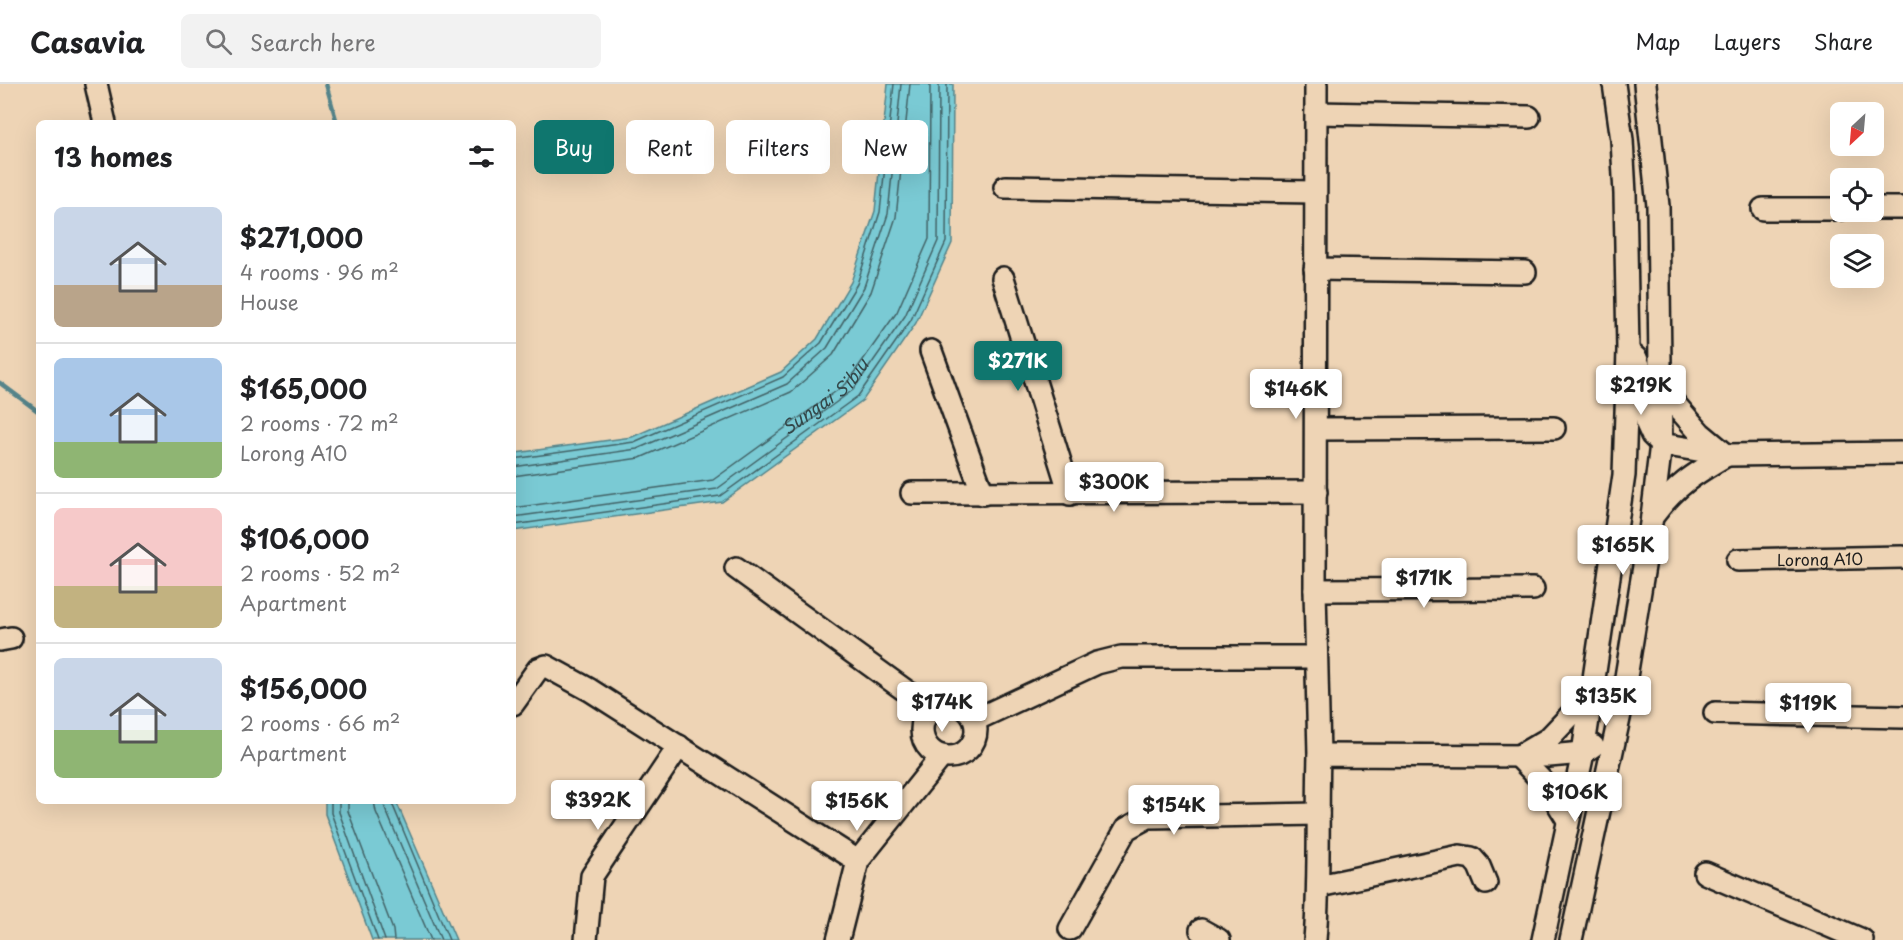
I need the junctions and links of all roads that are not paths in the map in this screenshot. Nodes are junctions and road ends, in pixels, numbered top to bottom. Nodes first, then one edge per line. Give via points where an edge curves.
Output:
1 (96, 84) edge
2 (1316, 84) edge
3 (1614, 84) edge
4 (1645, 84) edge
5 (1316, 114) junction
6 (1529, 117) dead end
7 (104, 120) edge
8 (1005, 187) dead end
9 (1315, 192) junction
10 (1830, 208) edge
11 (1884, 208) edge
12 (1903, 208) edge
13 (1762, 209) dead end
14 (1315, 269) junction
15 (1525, 272) dead end
16 (1003, 278) dead end
17 (1628, 350) junction
18 (930, 351) dead end
19 (1660, 387) junction
20 (1554, 428) dead end
21 (1316, 429) junction
22 (1661, 444) junction
23 (1903, 453) edge
24 (1727, 455) junction
25 (1316, 492) junction
26 (912, 494) dead end
27 (982, 494) junction
28 (1070, 494) junction
29 (1652, 517) junction
30 (1903, 557) edge
31 (1738, 560) dead end
32 (736, 568) dead end
33 (1533, 589) dead end
34 (1315, 590) junction
35 (1316, 657) junction
36 (1591, 694) junction
37 (516, 700) edge
38 (931, 709) junction
39 (1715, 713) dead end
40 (1620, 714) junction
41 (1903, 717) edge
42 (975, 720) junction
43 (679, 746) junction
44 (1583, 753) junction
45 (1319, 755) junction
46 (942, 756) junction
47 (1518, 756) junction
48 (1318, 814) junction
49 (1568, 820) junction
50 (858, 861) junction
51 (1705, 873) dead end
52 (1486, 883) dead end
53 (1319, 886) junction
54 (1070, 929) dead end
55 (586, 940) edge
56 (838, 940) edge
57 (1316, 940) edge
58 (1543, 940) edge
59 (1571, 940) edge
60 (1862, 940) edge

1 - 7 street
2 - 5 street
3 - 17 street via 1625,194
4 - 19 street via 1658,206
5 - 6 street
5 - 9 street
8 - 9 street
9 - 14 street
10 - 13 street
11 - 12 street
14 - 15 street
14 - 21 street
16 - 28 street
17 - 22 street via 1640,368 1647,424
17 - 36 street via 1624,475
18 - 27 street
19 - 22 street
19 - 24 street via 1700,433
20 - 21 street
21 - 25 street
22 - 24 street
22 - 29 street
23 - 24 street
24 - 29 street via 1690,476
25 - 28 street
25 - 34 street
26 - 27 street
27 - 28 street
29 - 40 street
30 - 31 street, Lorong A10
32 - 38 street
33 - 34 street
34 - 35 street
35 - 42 street via 1121,657 1097,663
35 - 45 street
36 - 44 street
36 - 47 street via 1548,739
37 - 43 street via 538,669 546,666
38 - 42 street via 956,703 970,711
38 - 46 street via 923,721 922,736 929,749
39 - 41 street
40 - 44 street via 1603,739
40 - 59 street
42 - 46 street via 977,732 970,749 960,756
43 - 50 street
43 - 55 street via 592,876
44 - 47 street
44 - 49 street
45 - 47 street
45 - 48 street
46 - 50 street
47 - 49 street via 1547,786
48 - 53 street
48 - 54 street via 1148,818 1137,822 1126,829
49 - 58 street
50 - 56 street
51 - 60 street
52 - 53 street via 1472,858 1460,856
53 - 57 street

